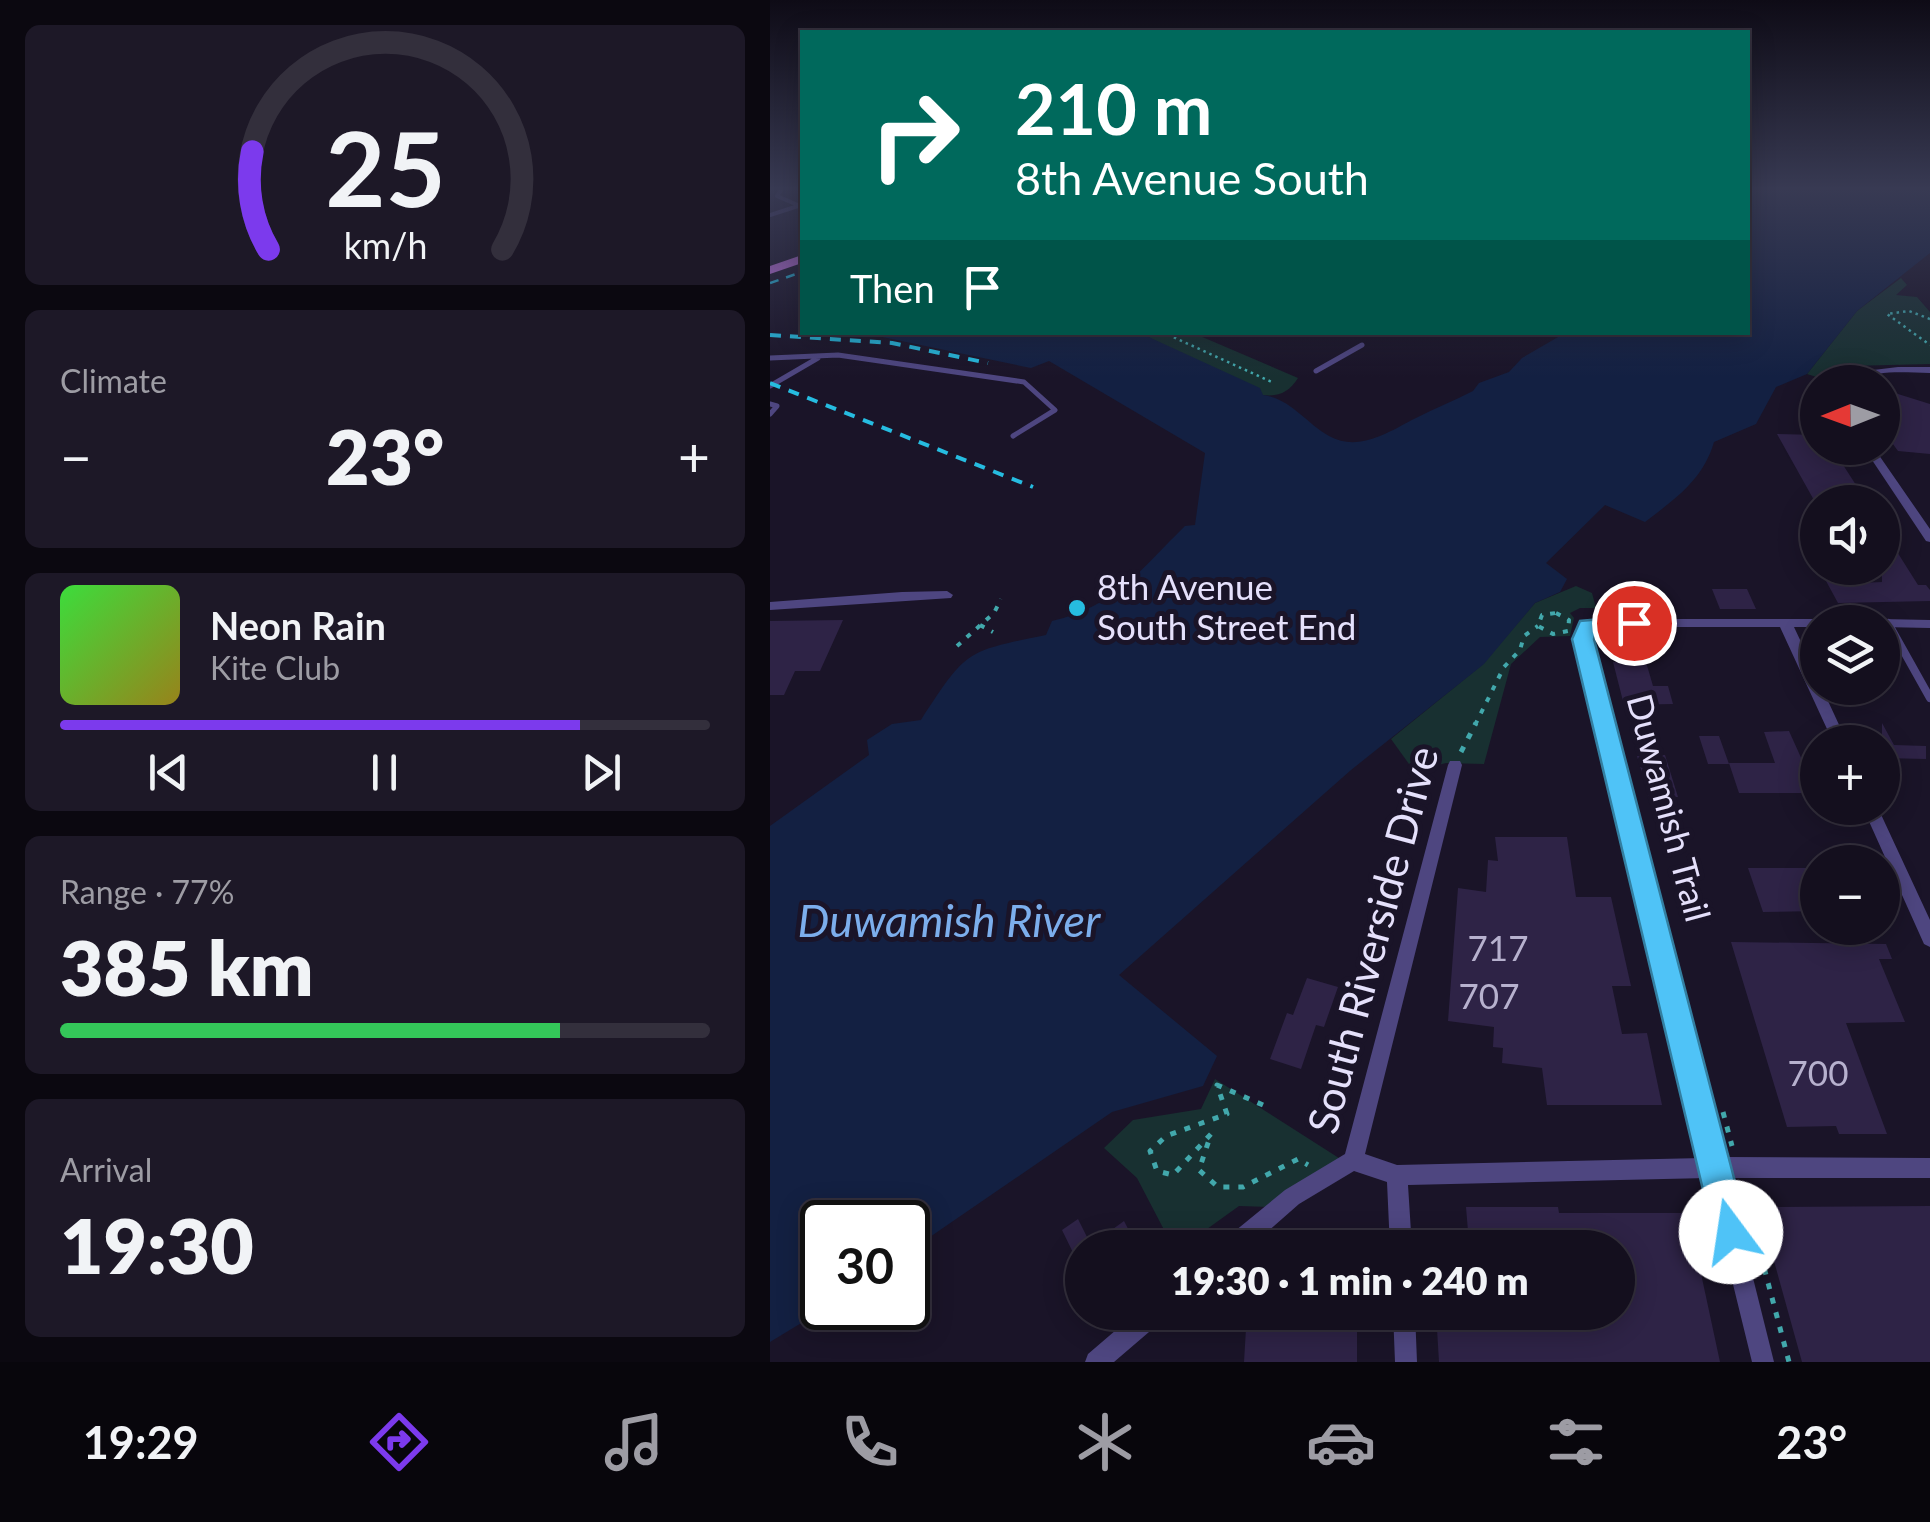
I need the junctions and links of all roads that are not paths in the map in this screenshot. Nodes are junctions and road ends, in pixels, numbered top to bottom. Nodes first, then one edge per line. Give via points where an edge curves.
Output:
1 (800, 260) edge
2 (770, 270) edge
3 (1362, 345) dead end
4 (822, 356) junction
5 (770, 358) edge
6 (1930, 370) edge
7 (1316, 372) dead end
8 (1900, 372) edge
9 (770, 386) edge
10 (770, 404) edge
11 (770, 414) edge
12 (1013, 436) dead end
13 (1881, 465) edge
14 (1930, 538) edge
15 (947, 594) dead end
16 (770, 606) edge
17 (1785, 623) junction
18 (1800, 623) edge
19 (1900, 623) edge
20 (1930, 624) edge
21 (1900, 648) edge
22 (1930, 698) edge
23 (1832, 725) edge
24 (1455, 765) road end
25 (1878, 825) edge
26 (1930, 938) edge
27 (1352, 1160) junction
28 (1715, 1168) junction
29 (1930, 1168) edge
30 (1398, 1175) junction
31 (1255, 1230) edge
32 (1400, 1230) edge
33 (1133, 1330) edge
34 (1405, 1330) edge
35 (1096, 1362) edge
36 (1406, 1362) edge
37 (1763, 1362) edge

1 - 2 main road
3 - 7 lane
4 - 5 lane
4 - 9 lane
4 - 12 lane via 1024,382 1055,410
6 - 8 street
10 - 11 lane via 776,406
13 - 14 street
15 - 16 street
17 - 18 street
17 - 23 street
17 - 28 street via 1588,626 1583,639
19 - 20 street
21 - 22 lane
24 - 27 street, South Riverside Drive
25 - 26 street
27 - 30 street
27 - 31 street, South Riverside Drive
28 - 29 street
28 - 30 street
28 - 37 street
30 - 32 street
33 - 35 street
34 - 36 street

